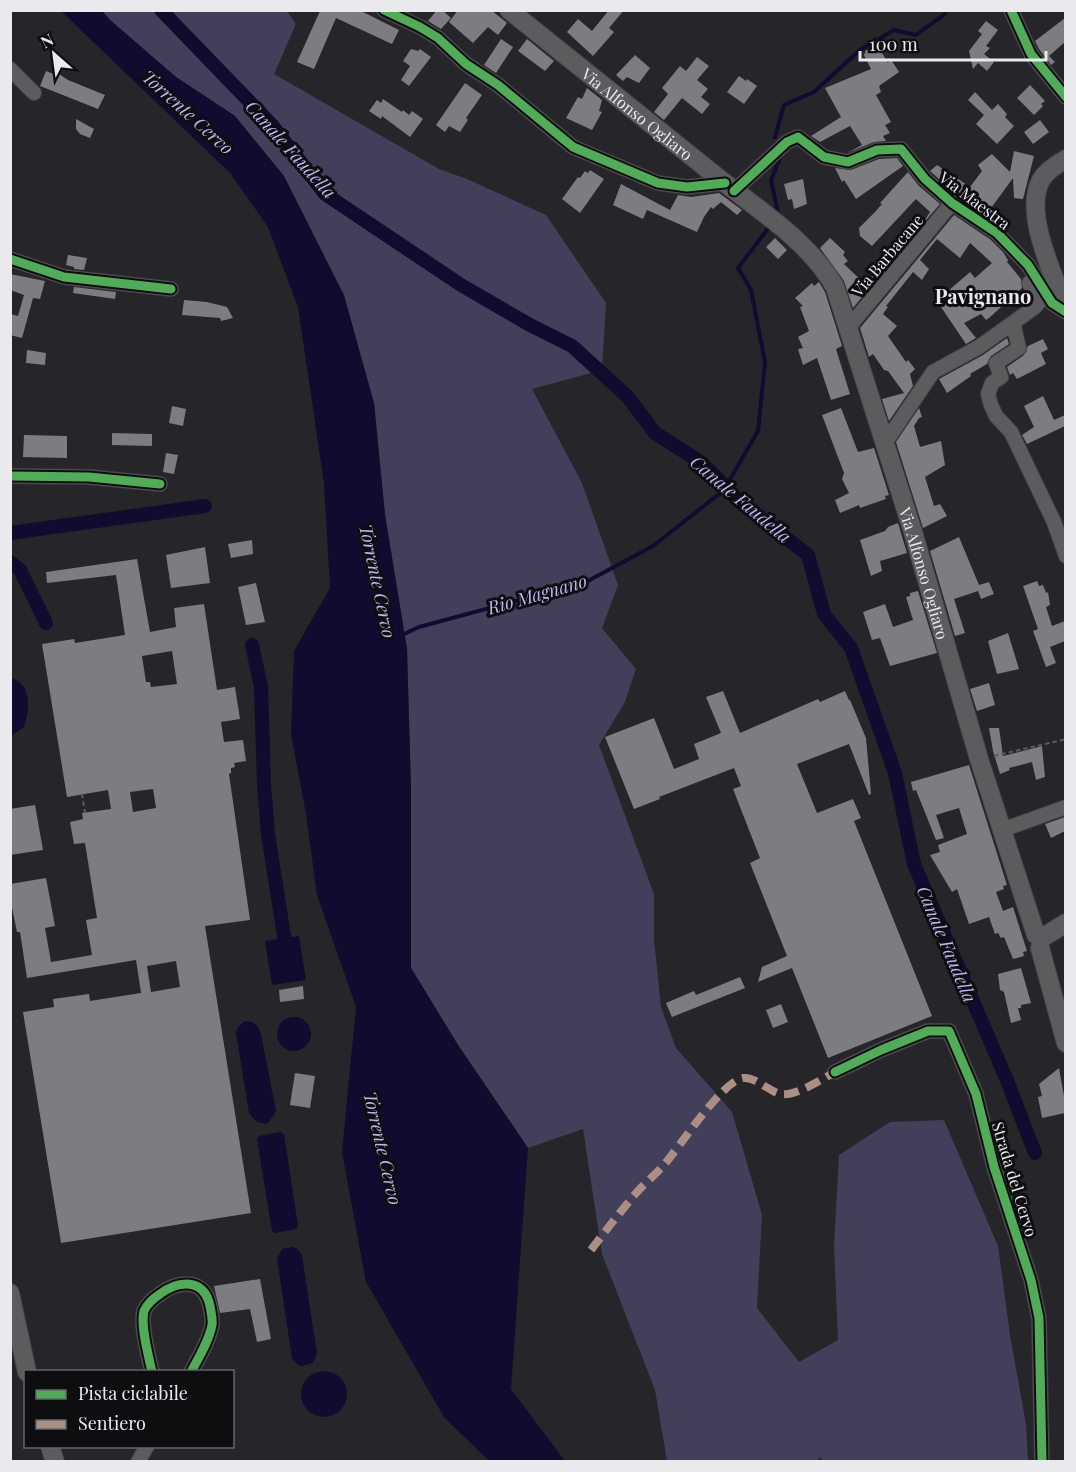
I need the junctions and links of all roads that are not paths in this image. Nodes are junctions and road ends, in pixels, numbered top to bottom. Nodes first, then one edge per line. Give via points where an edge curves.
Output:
1 (384, 10) edge
2 (509, 10) edge
3 (1011, 10) edge
4 (10, 69) edge
5 (34, 93) dead end
6 (1065, 97) edge
7 (1065, 159) edge
8 (729, 187) junction
9 (952, 203) junction
10 (997, 233) junction
11 (10, 259) edge
12 (171, 289) dead end
13 (1065, 311) edge
14 (1013, 323) junction
15 (848, 328) junction
16 (885, 443) junction
17 (10, 476) edge
18 (160, 484) dead end
19 (1065, 556) edge
20 (1065, 807) edge
21 (1002, 830) junction
22 (1065, 923) edge
23 (1040, 940) junction
24 (1065, 1043) edge
25 (835, 1072) dead end
26 (10, 1293) edge
27 (27, 1370) edge
28 (152, 1370) edge
29 (192, 1370) edge
30 (146, 1448) edge
31 (138, 1461) edge
32 (1042, 1461) edge

1 - 8 street via 438,38 573,147 658,183
2 - 8 main road, Via Alfonso Ogliaro
3 - 6 street via 1031,54
4 - 5 street
7 - 13 main road via 1041,179 1035,198 1042,242
8 - 9 street, Via Maestra via 798,137 824,157 848,162 877,150 901,149 925,179
8 - 15 main road, Via Alfonso Ogliaro via 827,272
9 - 10 street, Via Maestra
9 - 15 street, Via Barbacane
10 - 13 street, Via Maestra via 1028,265 1052,303
10 - 14 street via 1039,302
11 - 12 street via 64,277
14 - 16 street via 933,372
14 - 19 street via 1019,348 996,363 1001,377 992,383 988,394 996,416 1011,432 1054,522
15 - 16 main road, Via Alfonso Ogliaro
16 - 21 main road, Via Alfonso Ogliaro
17 - 18 street via 89,477
20 - 21 street
21 - 23 main road, Via Alfonso Ogliaro
22 - 23 main road
23 - 24 main road, Via Alfonso Ogliaro
25 - 32 street, Strada del Cervo via 928,1030 949,1031 976,1094 994,1167 1031,1280 1039,1318
26 - 27 main road
28 - 29 street via 144,1311 167,1288 183,1283 197,1286 208,1297 212,1323
30 - 31 street

